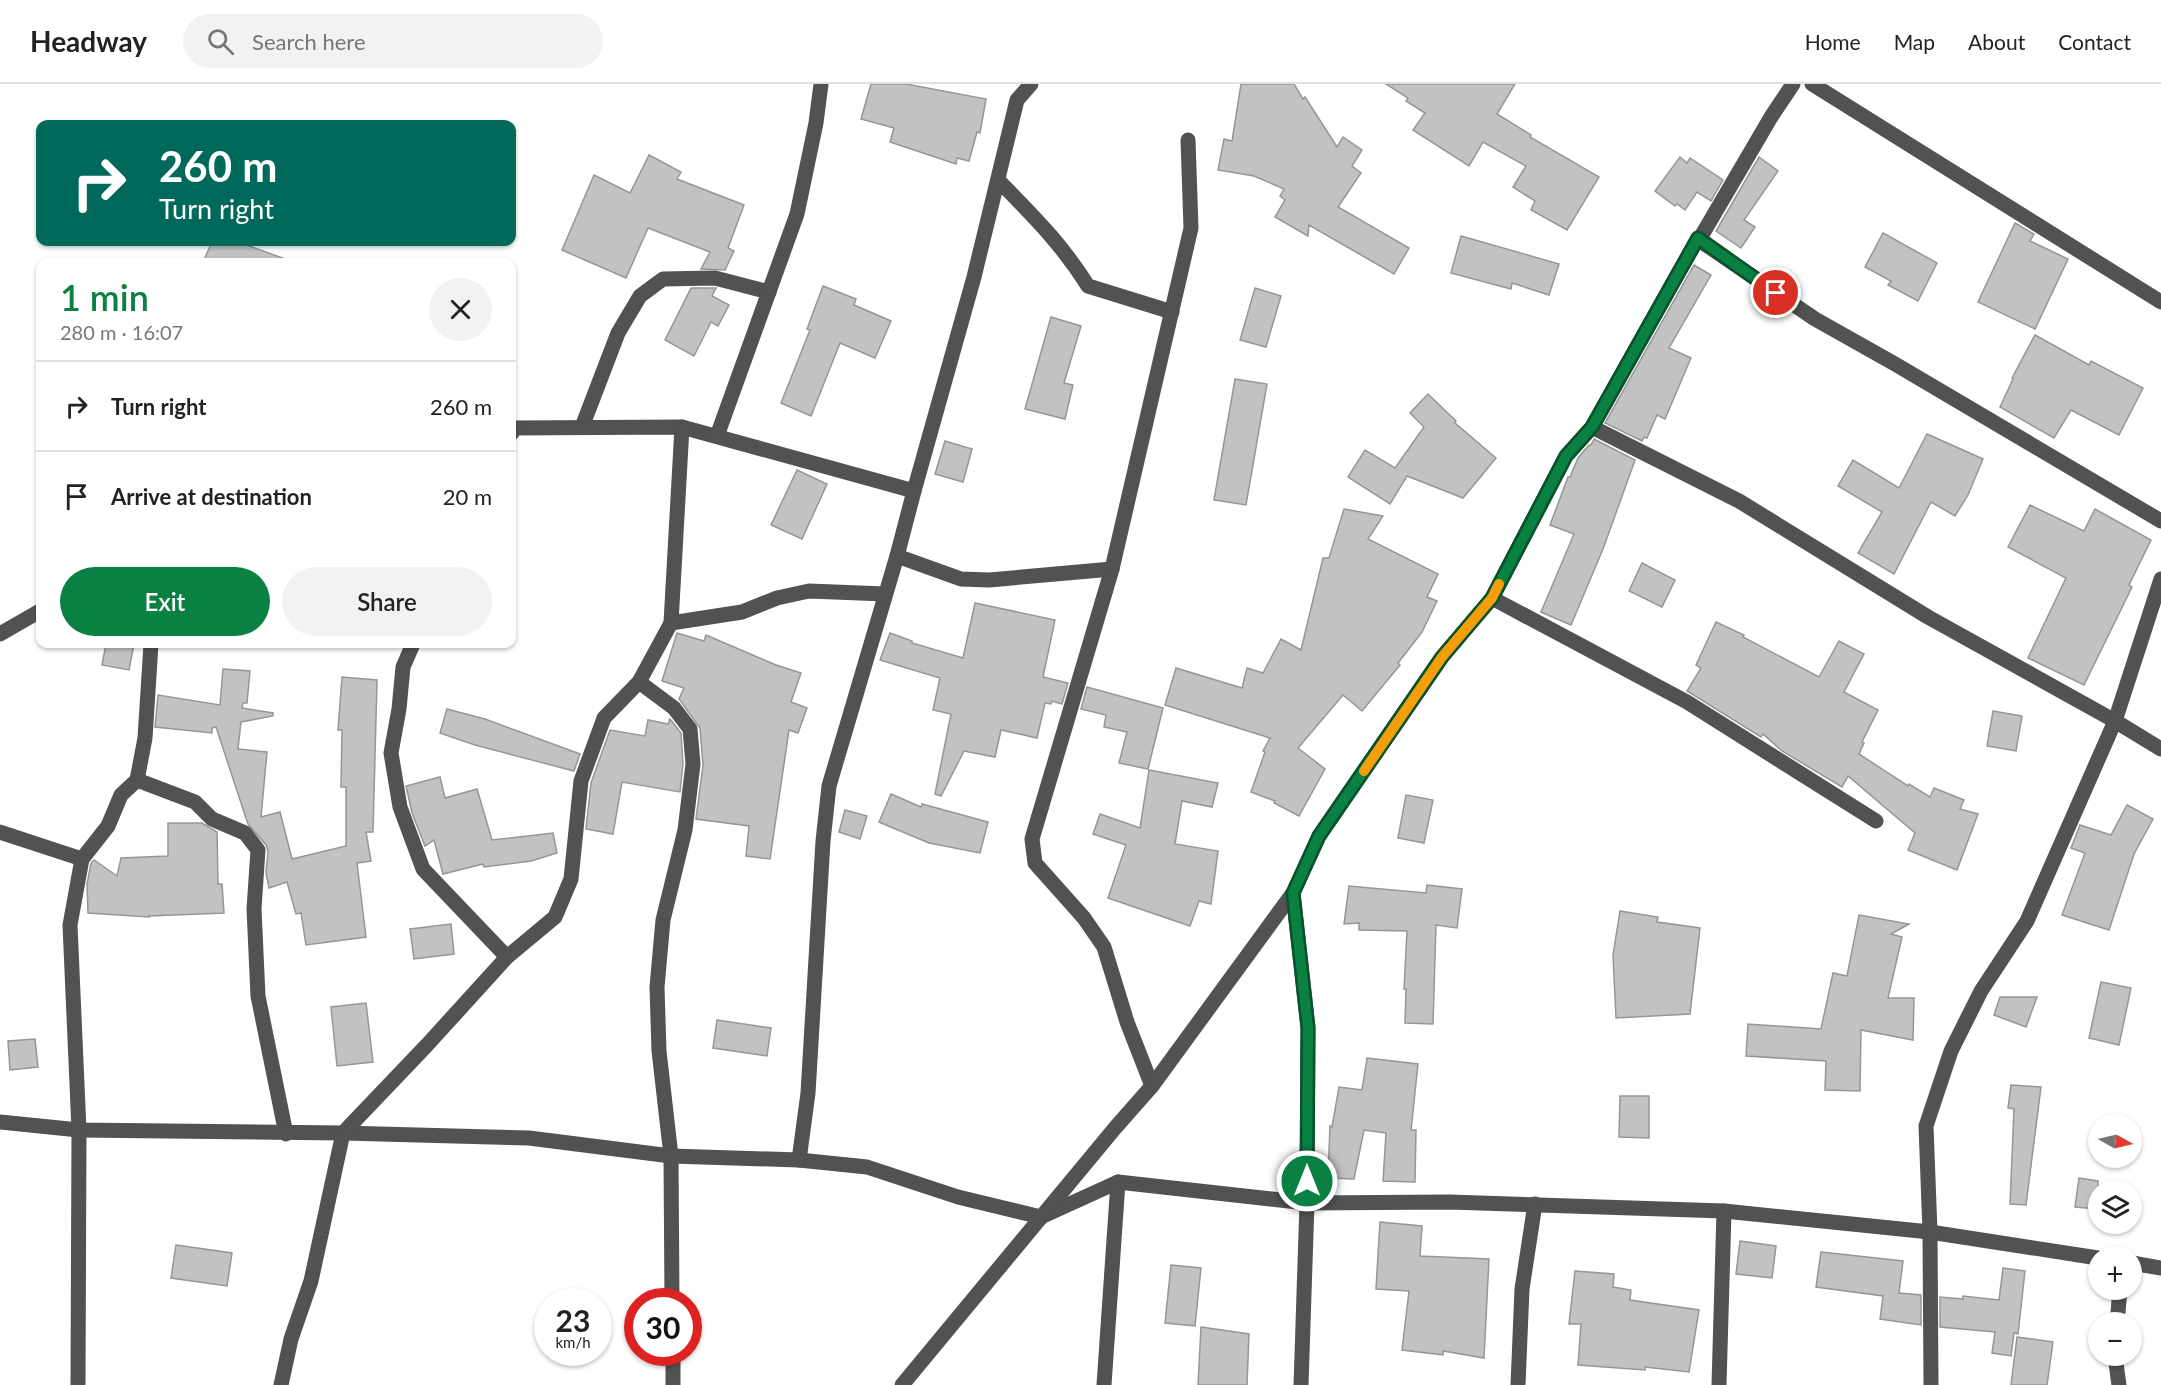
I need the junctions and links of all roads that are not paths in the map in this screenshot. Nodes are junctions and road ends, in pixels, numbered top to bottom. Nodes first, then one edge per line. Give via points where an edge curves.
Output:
1 (821, 84) edge
2 (1014, 84) edge
3 (1031, 84) edge
4 (1793, 84) edge
5 (1812, 84) edge
6 (1017, 100) junction
7 (1188, 140) dead end
8 (998, 180) junction
9 (1699, 240) junction
10 (769, 292) junction
11 (2161, 302) edge
12 (1172, 312) junction
13 (682, 427) junction
14 (1592, 427) junction
15 (582, 428) junction
16 (516, 429) edge
17 (717, 436) junction
18 (914, 491) junction
19 (2161, 521) edge
20 (897, 555) junction
21 (1112, 569) junction
22 (2161, 579) edge
23 (885, 594) junction
24 (1492, 598) junction
25 (36, 613) edge
26 (671, 623) junction
27 (0, 634) edge
28 (151, 648) edge
29 (411, 648) edge
30 (639, 682) junction
31 (2115, 721) junction
32 (2161, 749) edge
33 (137, 780) junction
34 (1876, 821) dead end
35 (0, 831) edge
36 (82, 859) junction
37 (1293, 893) junction
38 (507, 957) junction
39 (1152, 1086) junction
40 (0, 1122) edge
41 (79, 1130) junction
42 (343, 1133) junction
43 (286, 1134) junction
44 (671, 1156) junction
45 (800, 1160) junction
46 (1118, 1182) junction
47 (1307, 1203) junction
48 (1535, 1204) junction
49 (1724, 1210) junction
50 (1041, 1217) junction
51 (1930, 1232) junction
52 (2088, 1256) edge
53 (2142, 1265) edge
54 (2161, 1268) edge
55 (672, 1288) edge
56 (673, 1366) edge
57 (2116, 1366) edge
58 (78, 1385) edge
59 (281, 1385) edge
60 (673, 1385) edge
61 (902, 1385) edge
62 (1104, 1385) edge
63 (1301, 1385) edge
64 (1518, 1385) edge
65 (1719, 1385) edge
66 (1931, 1385) edge
67 (2119, 1385) edge

1 - 10 street via 797,214
2 - 6 street
3 - 6 street
4 - 9 street
5 - 11 street
6 - 8 street
7 - 12 street via 1191,228
8 - 12 street via 1069,255 1088,286
8 - 18 street
9 - 14 street
9 - 19 street via 1815,319
10 - 15 street via 715,278 663,279 640,296 618,333
10 - 17 street
12 - 21 street
13 - 15 street
13 - 17 street
13 - 26 street
14 - 24 street via 1566,456
14 - 31 street via 1739,501 1928,618
15 - 16 street
17 - 18 street
18 - 20 street
20 - 21 street via 961,579
20 - 23 street
21 - 39 street via 1032,839 1035,863 1104,947
22 - 31 street
23 - 26 street via 809,591 742,612
23 - 45 street via 829,786
24 - 34 street via 1687,702
24 - 37 street via 1442,657 1319,836
25 - 27 street
26 - 30 street
28 - 33 street via 145,738
29 - 38 street via 403,668 391,753 399,807 423,869
30 - 38 street via 604,718 596,739 581,781 571,879 555,917
30 - 44 street via 674,708 690,729 693,764 685,830 663,920 657,987 659,1051
31 - 32 street
31 - 51 street via 2027,921 1981,991 1951,1051 1926,1126
33 - 36 street via 121,795 108,826
33 - 43 street via 195,802 212,819 245,833 258,850 254,909 258,996
35 - 36 street
36 - 41 street via 70,925
37 - 39 street
37 - 47 street via 1308,1028
38 - 42 street
39 - 50 street
40 - 41 street
41 - 43 street
41 - 58 street
42 - 43 street
42 - 44 street via 529,1138
42 - 59 street via 311,1281 291,1339
44 - 45 street
44 - 55 street
45 - 50 street via 867,1167 958,1197
46 - 47 street
46 - 50 street
46 - 62 street
47 - 48 street
47 - 63 street
48 - 49 street
48 - 64 street via 1522,1289
49 - 51 street
49 - 65 street
50 - 61 street
51 - 52 street
51 - 66 street
53 - 54 street
56 - 60 street
57 - 67 street

